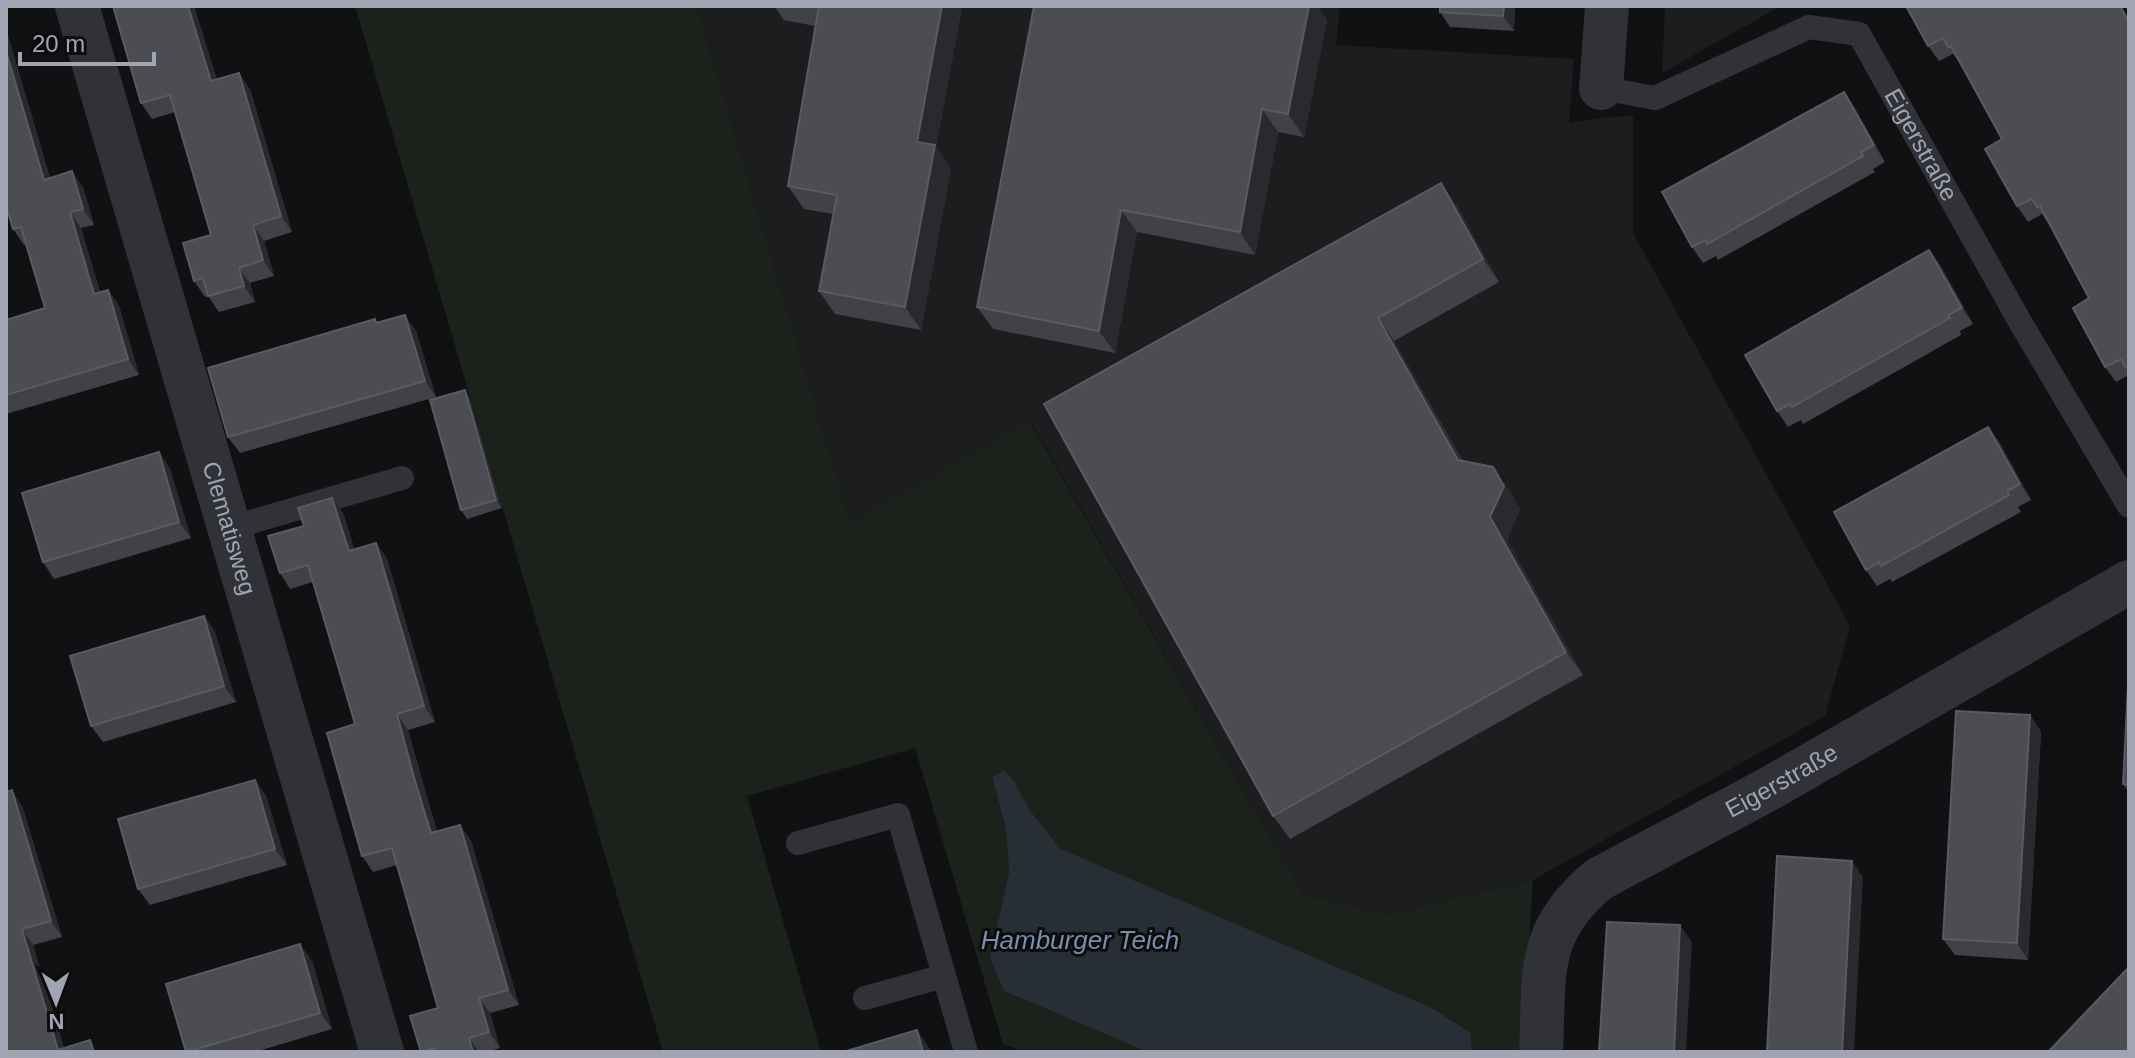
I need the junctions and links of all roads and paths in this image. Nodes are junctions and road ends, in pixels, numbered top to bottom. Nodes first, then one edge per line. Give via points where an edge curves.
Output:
1 (77, 6) edge
2 (1607, 6) edge
3 (1601, 88) joint
4 (402, 478) dead end
5 (2129, 506) edge
6 (230, 528) junction
7 (2129, 582) edge
8 (798, 843) dead end
9 (944, 976) junction
10 (865, 998) dead end
11 (382, 1052) edge
12 (966, 1052) edge
13 (1541, 1052) edge

1 - 6 street, Clematisweg
2 - 3 street
3 - 5 lane, Eigerstraße via 1655,98 1809,27 1859,34
4 - 6 lane
6 - 11 street, Clematisweg
7 - 13 street, Eigerstraße via 1765,791 1599,879 1576,898 1550,940
8 - 9 lane via 898,815
9 - 10 lane
9 - 12 lane

